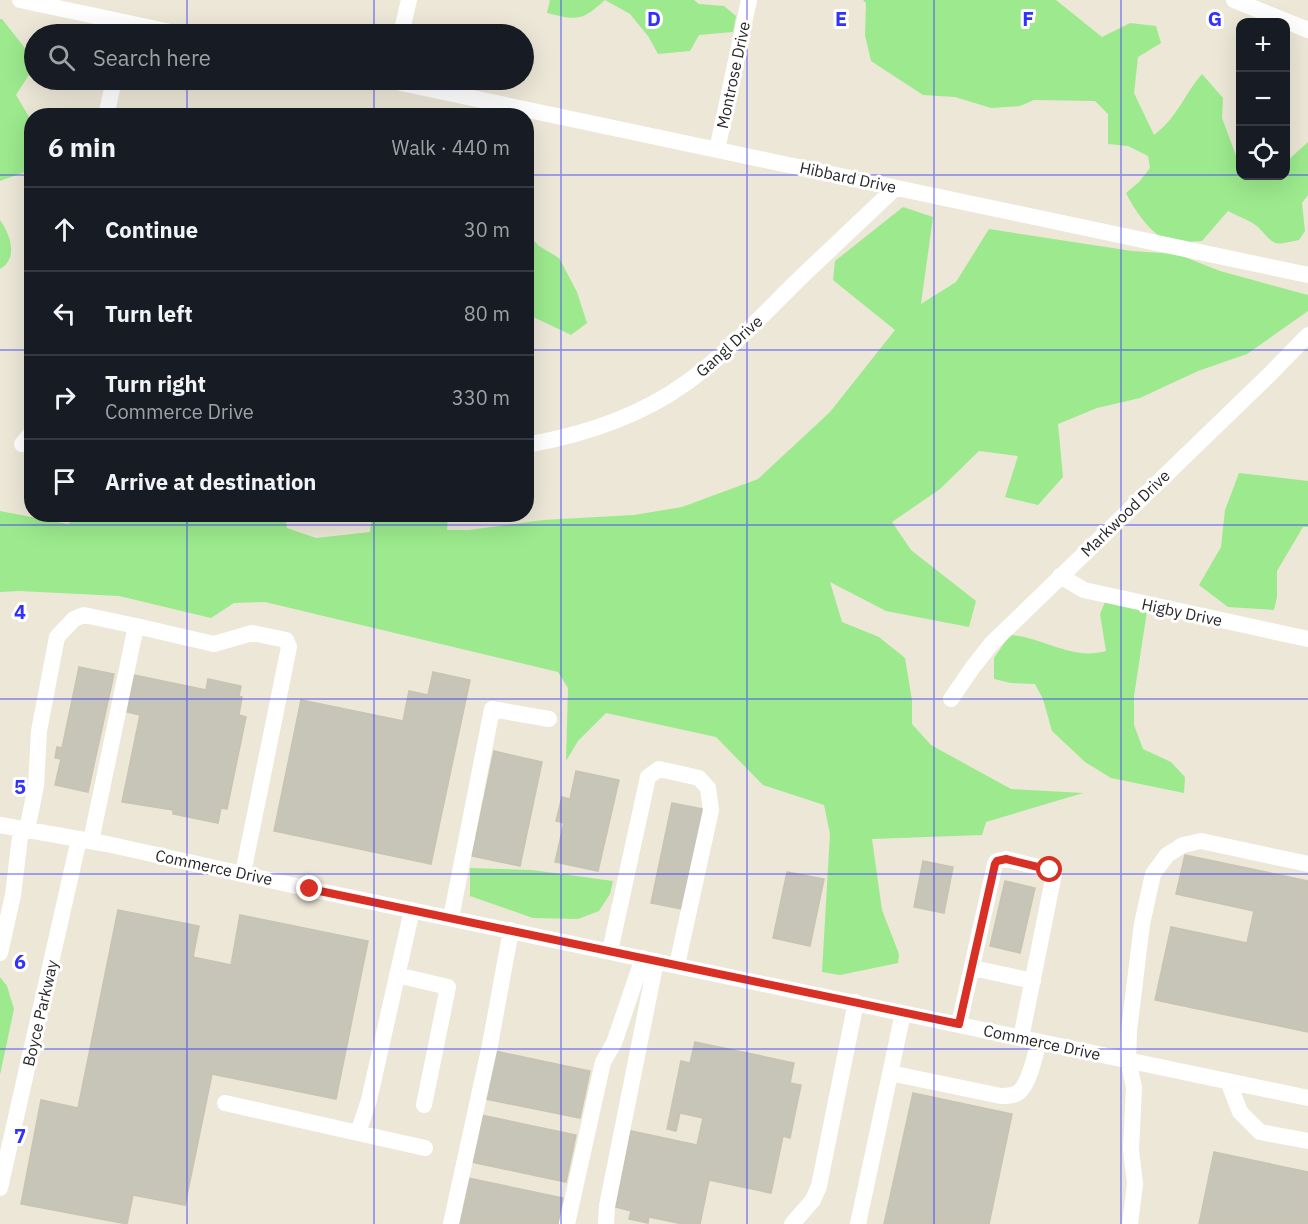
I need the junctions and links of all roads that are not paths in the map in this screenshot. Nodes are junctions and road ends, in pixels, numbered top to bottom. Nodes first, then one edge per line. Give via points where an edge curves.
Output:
1 (20, 0) edge
2 (409, 0) edge
3 (749, 0) edge
4 (1234, 0) edge
5 (107, 24) edge
6 (403, 24) edge
7 (1308, 30) edge
8 (112, 90) edge
9 (437, 90) edge
10 (108, 108) edge
11 (521, 108) edge
12 (534, 111) edge
13 (717, 150) junction
14 (895, 188) junction
15 (1308, 275) edge
16 (1308, 335) edge
17 (534, 443) edge
18 (1060, 576) junction
19 (136, 626) junction
20 (1308, 639) edge
21 (951, 699) dead end
22 (549, 718) dead end
23 (0, 825) edge
24 (24, 829) junction
25 (85, 840) junction
26 (1308, 864) edge
27 (243, 873) junction
28 (412, 910) junction
29 (451, 918) junction
30 (511, 930) junction
31 (610, 951) junction
32 (0, 953) edge
33 (650, 959) junction
34 (676, 965) junction
35 (973, 968) junction
36 (398, 975) junction
37 (1033, 981) junction
38 (856, 1002) junction
39 (903, 1012) junction
40 (959, 1024) junction
41 (1021, 1038) junction
42 (1039, 1041) junction
43 (1128, 1060) junction
44 (890, 1074) junction
45 (1228, 1081) junction
46 (1308, 1098) edge
47 (225, 1103) dead end
48 (424, 1105) dead end
49 (358, 1133) junction
50 (1308, 1141) edge
51 (425, 1148) dead end
52 (0, 1188) edge
53 (451, 1224) edge
54 (567, 1224) edge
55 (606, 1224) edge
56 (792, 1224) edge
57 (858, 1224) edge
58 (1130, 1224) edge

1 - 5 street
2 - 6 street
3 - 13 street, Montrose Drive
4 - 7 street
8 - 10 street
9 - 11 street, Hibbard Drive
12 - 13 street, Hibbard Drive
13 - 14 street, Hibbard Drive
14 - 15 street, Hibbard Drive
14 - 17 street, Gangl Drive via 727,350 686,384 612,423
16 - 18 street, Markwood Drive
18 - 20 street, Higby Drive via 1084,590
18 - 21 street, Markwood Drive via 992,643
19 - 24 street via 84,615 74,619 57,637 39,731 36,786
19 - 25 street, Boyce Parkway
19 - 27 street via 214,644 252,633 286,640 289,647
22 - 29 street via 492,709
23 - 24 street, Commerce Drive
24 - 25 street, Commerce Drive
24 - 32 street
25 - 27 street, Commerce Drive
25 - 52 street, Boyce Parkway
26 - 43 street via 1201,841 1183,845 1167,855 1153,874 1142,924
27 - 28 street, Commerce Drive
28 - 29 street, Commerce Drive
28 - 36 street
29 - 30 street, Commerce Drive
30 - 31 street, Commerce Drive
30 - 53 street
31 - 33 street, Commerce Drive
31 - 34 street via 648,777 659,769 699,778 708,788 711,810
33 - 34 street, Commerce Drive
33 - 54 street via 603,1062
33 - 55 street
34 - 38 street, Commerce Drive
35 - 37 street
35 - 37 street via 995,864 1006,859 1054,874
35 - 40 street
36 - 48 street via 448,987
36 - 49 street
37 - 41 street
38 - 39 street, Commerce Drive
38 - 56 street via 819,1186 813,1200
39 - 40 street, Commerce Drive
39 - 44 street
40 - 41 street, Commerce Drive
41 - 42 street, Commerce Drive
42 - 43 street, Commerce Drive
42 - 44 street via 1024,1085 1012,1095
43 - 45 street, Commerce Drive
43 - 58 street via 1134,1087 1131,1150 1135,1184
44 - 57 street
45 - 46 street, Commerce Drive
45 - 50 street via 1240,1112 1260,1132
47 - 49 street
49 - 51 street

